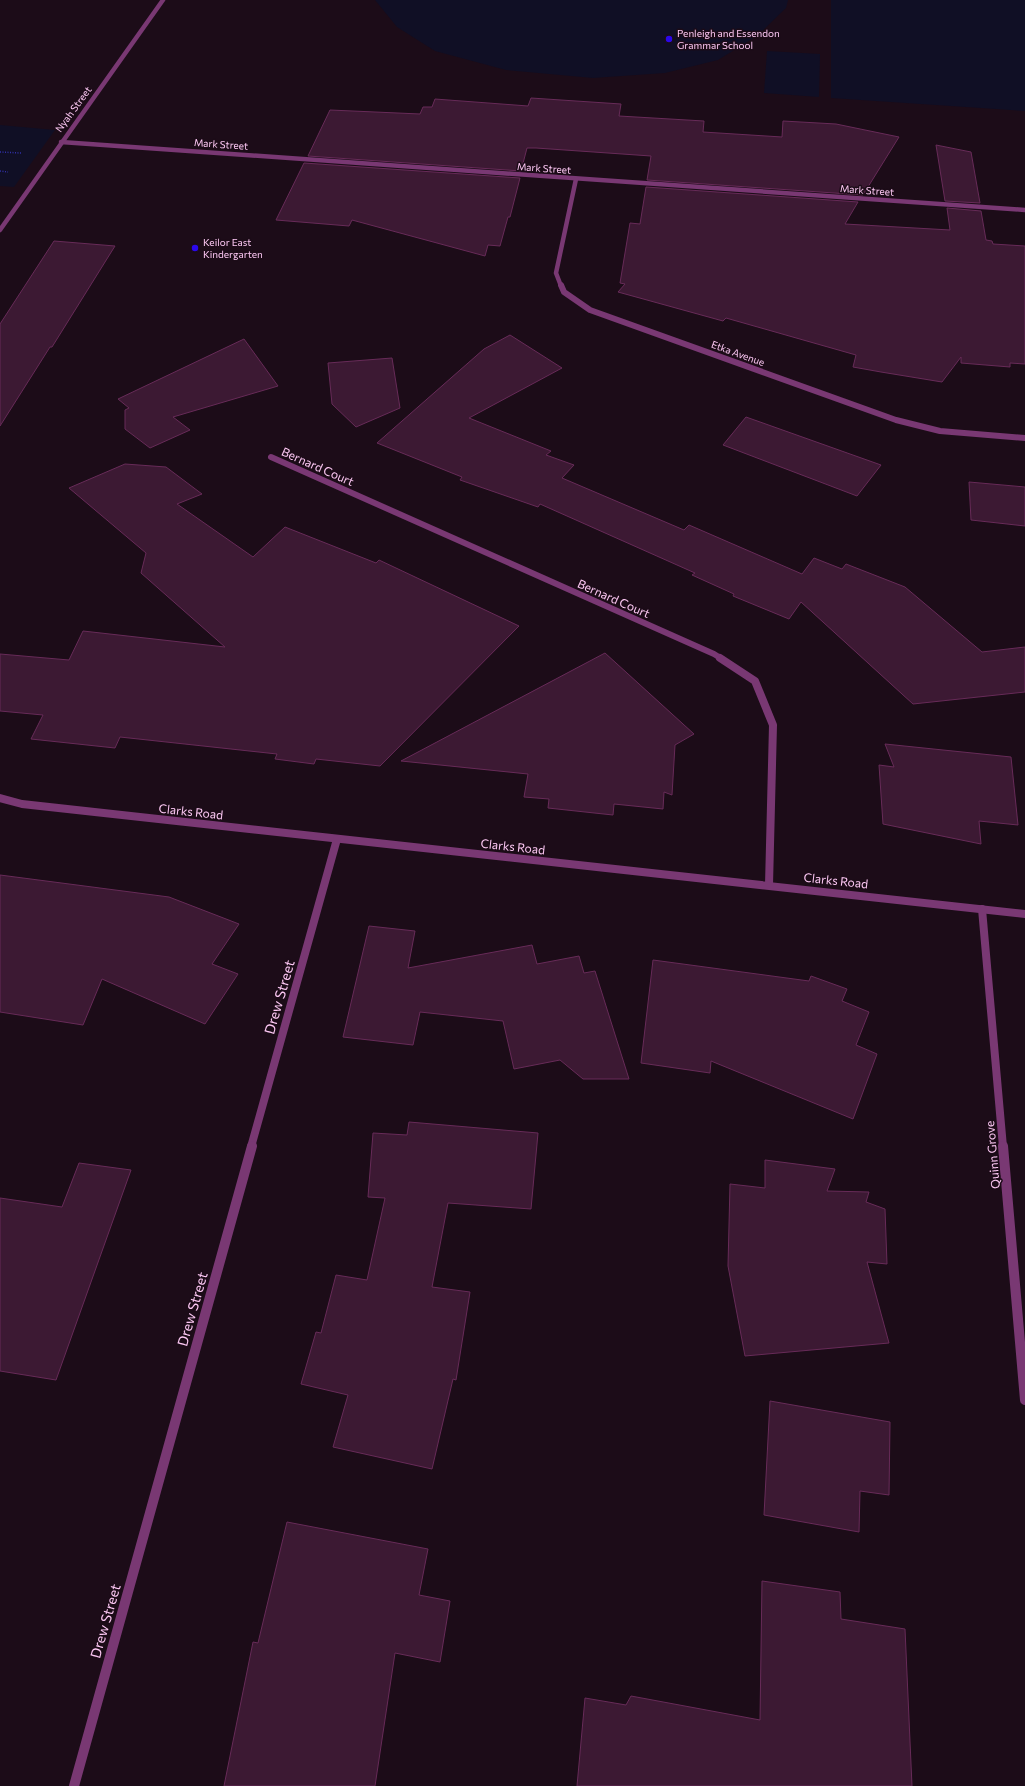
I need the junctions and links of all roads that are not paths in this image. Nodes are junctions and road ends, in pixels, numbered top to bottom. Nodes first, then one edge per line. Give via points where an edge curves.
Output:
1 (163, 0) edge
2 (61, 142) junction
3 (576, 179) junction
4 (1025, 210) edge
5 (0, 230) edge
6 (1025, 438) edge
7 (271, 456) dead end
8 (0, 798) edge
9 (337, 839) junction
10 (769, 885) junction
11 (982, 908) junction
12 (1025, 914) edge
13 (1025, 1400) edge
14 (74, 1786) edge

1 - 2 street, Nyah Street
2 - 3 street, Mark Street
2 - 5 street, Nyah Street
3 - 4 street, Mark Street
3 - 6 street, Etka Avenue via 556,273 564,292 590,310 896,420 940,430
7 - 10 street, Bernard Court via 714,654 755,681 773,725
8 - 9 street, Clarks Road via 22,804
9 - 10 street, Clarks Road
9 - 14 street, Drew Street
10 - 11 street, Clarks Road
11 - 12 street, Clarks Road
11 - 13 street, Quinn Grove

